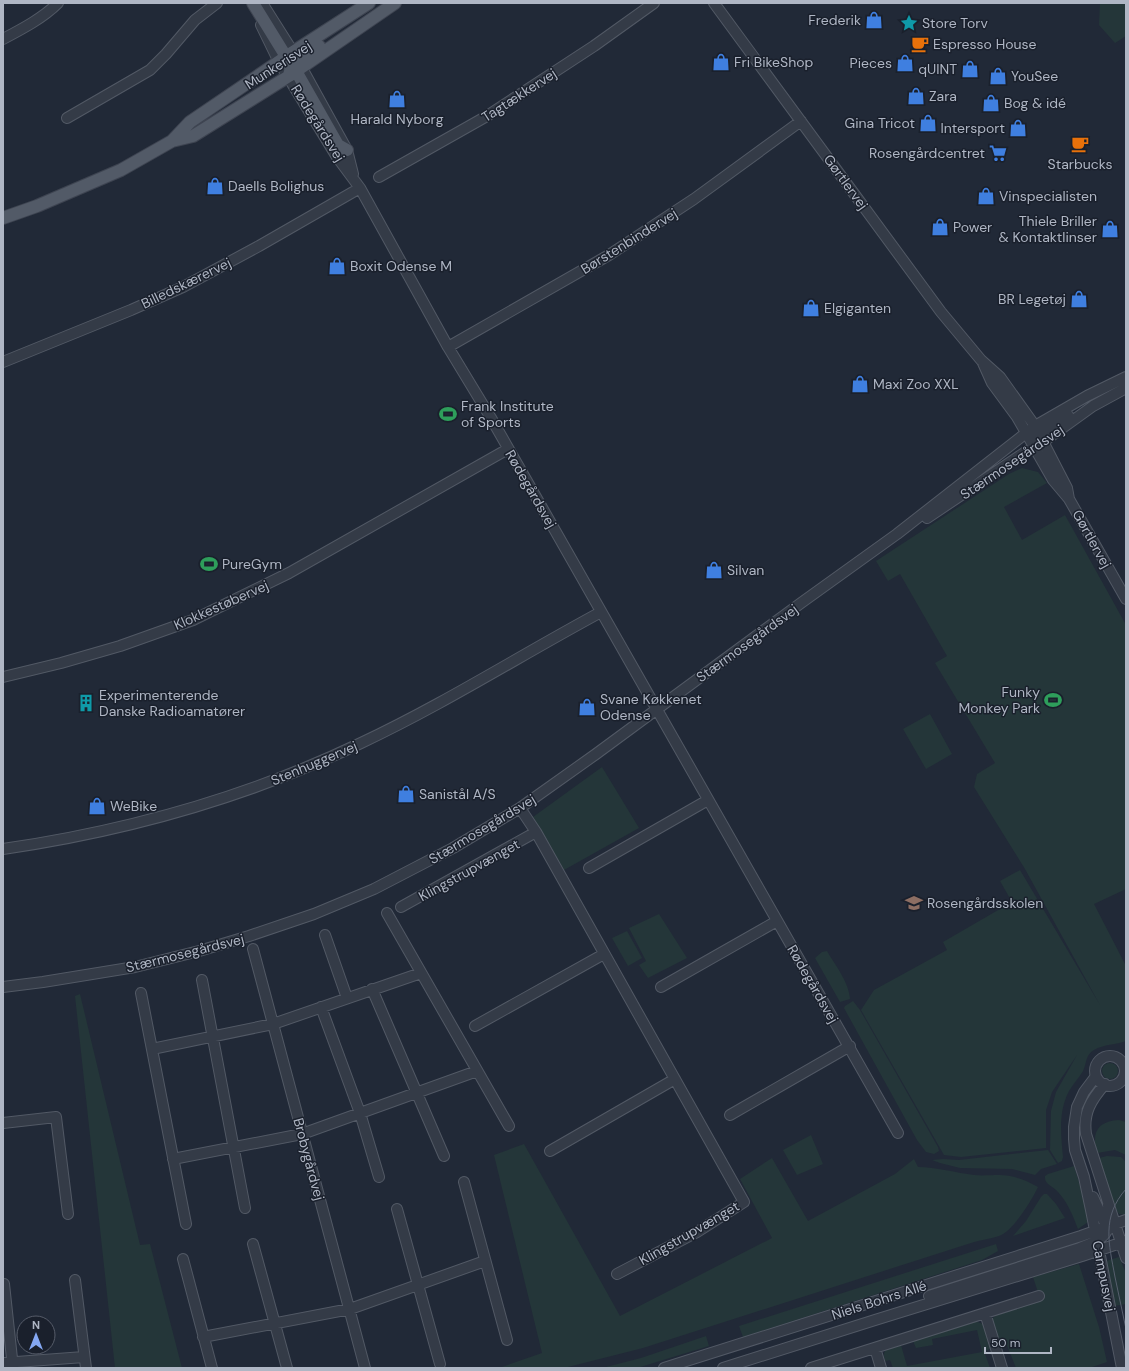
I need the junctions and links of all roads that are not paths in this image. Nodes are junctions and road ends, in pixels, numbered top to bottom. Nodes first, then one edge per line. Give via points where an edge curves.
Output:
1 (218, 3) edge
2 (253, 3) edge
3 (262, 3) edge
4 (370, 3) edge
5 (381, 3) edge
6 (395, 3) edge
7 (654, 3) edge
8 (714, 3) edge
9 (54, 5) edge
10 (3, 39) edge
11 (291, 65) junction
12 (67, 118) dead end
13 (801, 121) junction
14 (172, 141) junction
15 (348, 150) joint
16 (379, 177) dead end
17 (354, 178) junction
18 (360, 188) junction
19 (3, 218) edge
20 (448, 347) junction
21 (3, 362) edge
22 (1124, 378) edge
23 (1126, 388) edge
24 (1035, 437) junction
25 (508, 449) junction
26 (897, 534) junction
27 (1126, 600) edge
28 (601, 612) junction
29 (3, 677) edge
30 (656, 709) junction
31 (708, 800) junction
32 (520, 808) junction
33 (536, 832) junction
34 (3, 849) edge
35 (589, 868) dead end
36 (401, 907) dead end
37 (387, 912) dead end
38 (777, 921) junction
39 (325, 935) dead end
40 (253, 950) dead end
41 (604, 954) junction
42 (421, 972) junction
43 (202, 980) dead end
44 (3, 987) edge
45 (661, 987) dead end
46 (372, 989) junction
47 (141, 993) dead end
48 (347, 998) junction
49 (321, 1007) junction
50 (273, 1024) junction
51 (475, 1026) dead end
52 (213, 1036) junction
53 (850, 1046) junction
54 (152, 1049) junction
55 (1122, 1057) edge
56 (477, 1071) junction
57 (1125, 1071) edge
58 (1096, 1076) junction
59 (675, 1079) junction
60 (1105, 1084) junction
61 (418, 1092) junction
62 (360, 1113) junction
63 (730, 1115) dead end
64 (3, 1123) edge
65 (509, 1126) dead end
66 (898, 1132) dead end
67 (302, 1134) junction
68 (233, 1147) junction
69 (550, 1151) dead end
70 (444, 1156) dead end
71 (173, 1159) junction
72 (379, 1177) dead end
73 (1084, 1177) junction
74 (464, 1182) dead end
75 (244, 1208) dead end
76 (397, 1209) dead end
77 (68, 1214) dead end
78 (1126, 1220) edge
79 (186, 1224) dead end
80 (1117, 1233) edge
81 (1097, 1241) junction
82 (253, 1244) dead end
83 (1126, 1258) edge
84 (183, 1259) dead end
85 (486, 1260) junction
86 (617, 1274) dead end
87 (75, 1280) dead end
88 (4, 1284) dead end
89 (419, 1284) junction
90 (1039, 1296) dead end
91 (350, 1309) junction
92 (985, 1313) junction
93 (275, 1323) junction
94 (203, 1337) junction
95 (507, 1340) dead end
96 (875, 1348) junction
97 (84, 1357) junction
98 (10, 1364) edge
99 (440, 1364) dead end
100 (86, 1368) edge
101 (212, 1368) edge
102 (287, 1368) edge
103 (365, 1368) edge
104 (664, 1368) edge
105 (723, 1368) edge
106 (811, 1368) edge
107 (881, 1368) edge
108 (1002, 1368) edge
109 (1122, 1368) edge

1 - 12 street via 195,20 150,70
2 - 11 main road
3 - 11 street, Rødegårdsvej
4 - 11 main road, Munkerisvej
5 - 11 main road
6 - 11 main road, Munkerisvej
7 - 16 street, Tagtækkervej via 487,116
8 - 13 street, Gørtlervej
9 - 10 street via 27,26
11 - 14 main road, Munkerisvej via 190,122
11 - 14 main road, Munkerisvej via 214,123 193,136
11 - 15 main road via 338,145
11 - 17 street, Rødegårdsvej via 337,157
13 - 20 street, Børstenbindervej via 694,199 609,255
13 - 24 street, Gørtlervej via 941,312 981,360 1000,377
14 - 19 main road, Munkerisvej via 121,170
15 - 17 street, Rødegårdsvej
17 - 18 street, Rødegårdsvej
18 - 20 street, Rødegårdsvej
18 - 21 street, Billedskærervej via 183,287
20 - 25 street, Rødegårdsvej
22 - 24 street, Stærmosegårdsvej via 1087,396
23 - 24 street, Stærmosegårdsvej
24 - 26 street, Stærmosegårdsvej
24 - 26 street, Stærmosegårdsvej via 946,506
24 - 27 street, Gørtlervej via 1067,488 1069,499
25 - 28 street, Rødegårdsvej
25 - 29 street, Klokkestøbervej via 290,573 193,620 120,646
26 - 30 street, Stærmosegårdsvej
28 - 30 street, Rødegårdsvej
28 - 34 street, Stenhuggervej via 417,715 361,744 303,769 246,791 147,821 52,842
30 - 31 street, Rødegårdsvej
30 - 32 street, Stærmosegårdsvej
31 - 35 street
31 - 38 street, Rødegårdsvej
32 - 33 street, Klingstrupvænget
32 - 44 street, Stærmosegårdsvej via 453,848 380,886 314,914 199,951 135,967
33 - 36 street, Klingstrupvænget
33 - 41 street, Klingstrupvænget
37 - 42 street
38 - 45 street
38 - 53 street, Rødegårdsvej
39 - 48 street
40 - 50 street, Brobygårdvej
41 - 51 street
41 - 59 street, Klingstrupvænget
42 - 46 street
42 - 56 street
43 - 52 street
46 - 48 street
46 - 61 street
47 - 54 street
48 - 49 street
49 - 50 street
49 - 62 street
50 - 52 street
50 - 67 street, Brobygårdvej
52 - 54 street
52 - 68 street
53 - 63 street
53 - 66 street, Rødegårdsvej
54 - 71 street
55 - 57 street
55 - 58 street via 1103,1057 1096,1065
56 - 61 street
56 - 65 street
57 - 60 street via 1117,1083
58 - 60 street
58 - 73 street via 1084,1092 1075,1117 1075,1150
59 - 69 street
59 - 86 street, Klingstrupvænget via 744,1202 697,1232
60 - 80 street via 1094,1096 1088,1109 1085,1127 1087,1141
61 - 62 street
61 - 70 street
62 - 67 street
62 - 72 street
64 - 77 street via 56,1117
67 - 68 street
67 - 91 street, Brobygårdvej
68 - 71 street
68 - 75 street
71 - 79 street
73 - 80 street
73 - 81 street
74 - 85 street
76 - 89 street
78 - 80 street, Niels Bohrs Allé
80 - 81 street, Niels Bohrs Allé
80 - 81 street, Niels Bohrs Allé
80 - 83 street, Campusvej
81 - 104 street, Niels Bohrs Allé
81 - 105 street, Niels Bohrs Allé via 875,1320
81 - 109 street, Campusvej
82 - 93 street
84 - 94 street
85 - 89 street
85 - 95 street
87 - 97 street
88 - 98 street
89 - 91 street
89 - 99 street
90 - 92 street
91 - 93 street
91 - 103 street, Brobygårdvej
92 - 96 street
92 - 108 street
93 - 94 street
93 - 102 street
94 - 101 street
96 - 106 street
96 - 107 street
97 - 98 street
97 - 100 street

